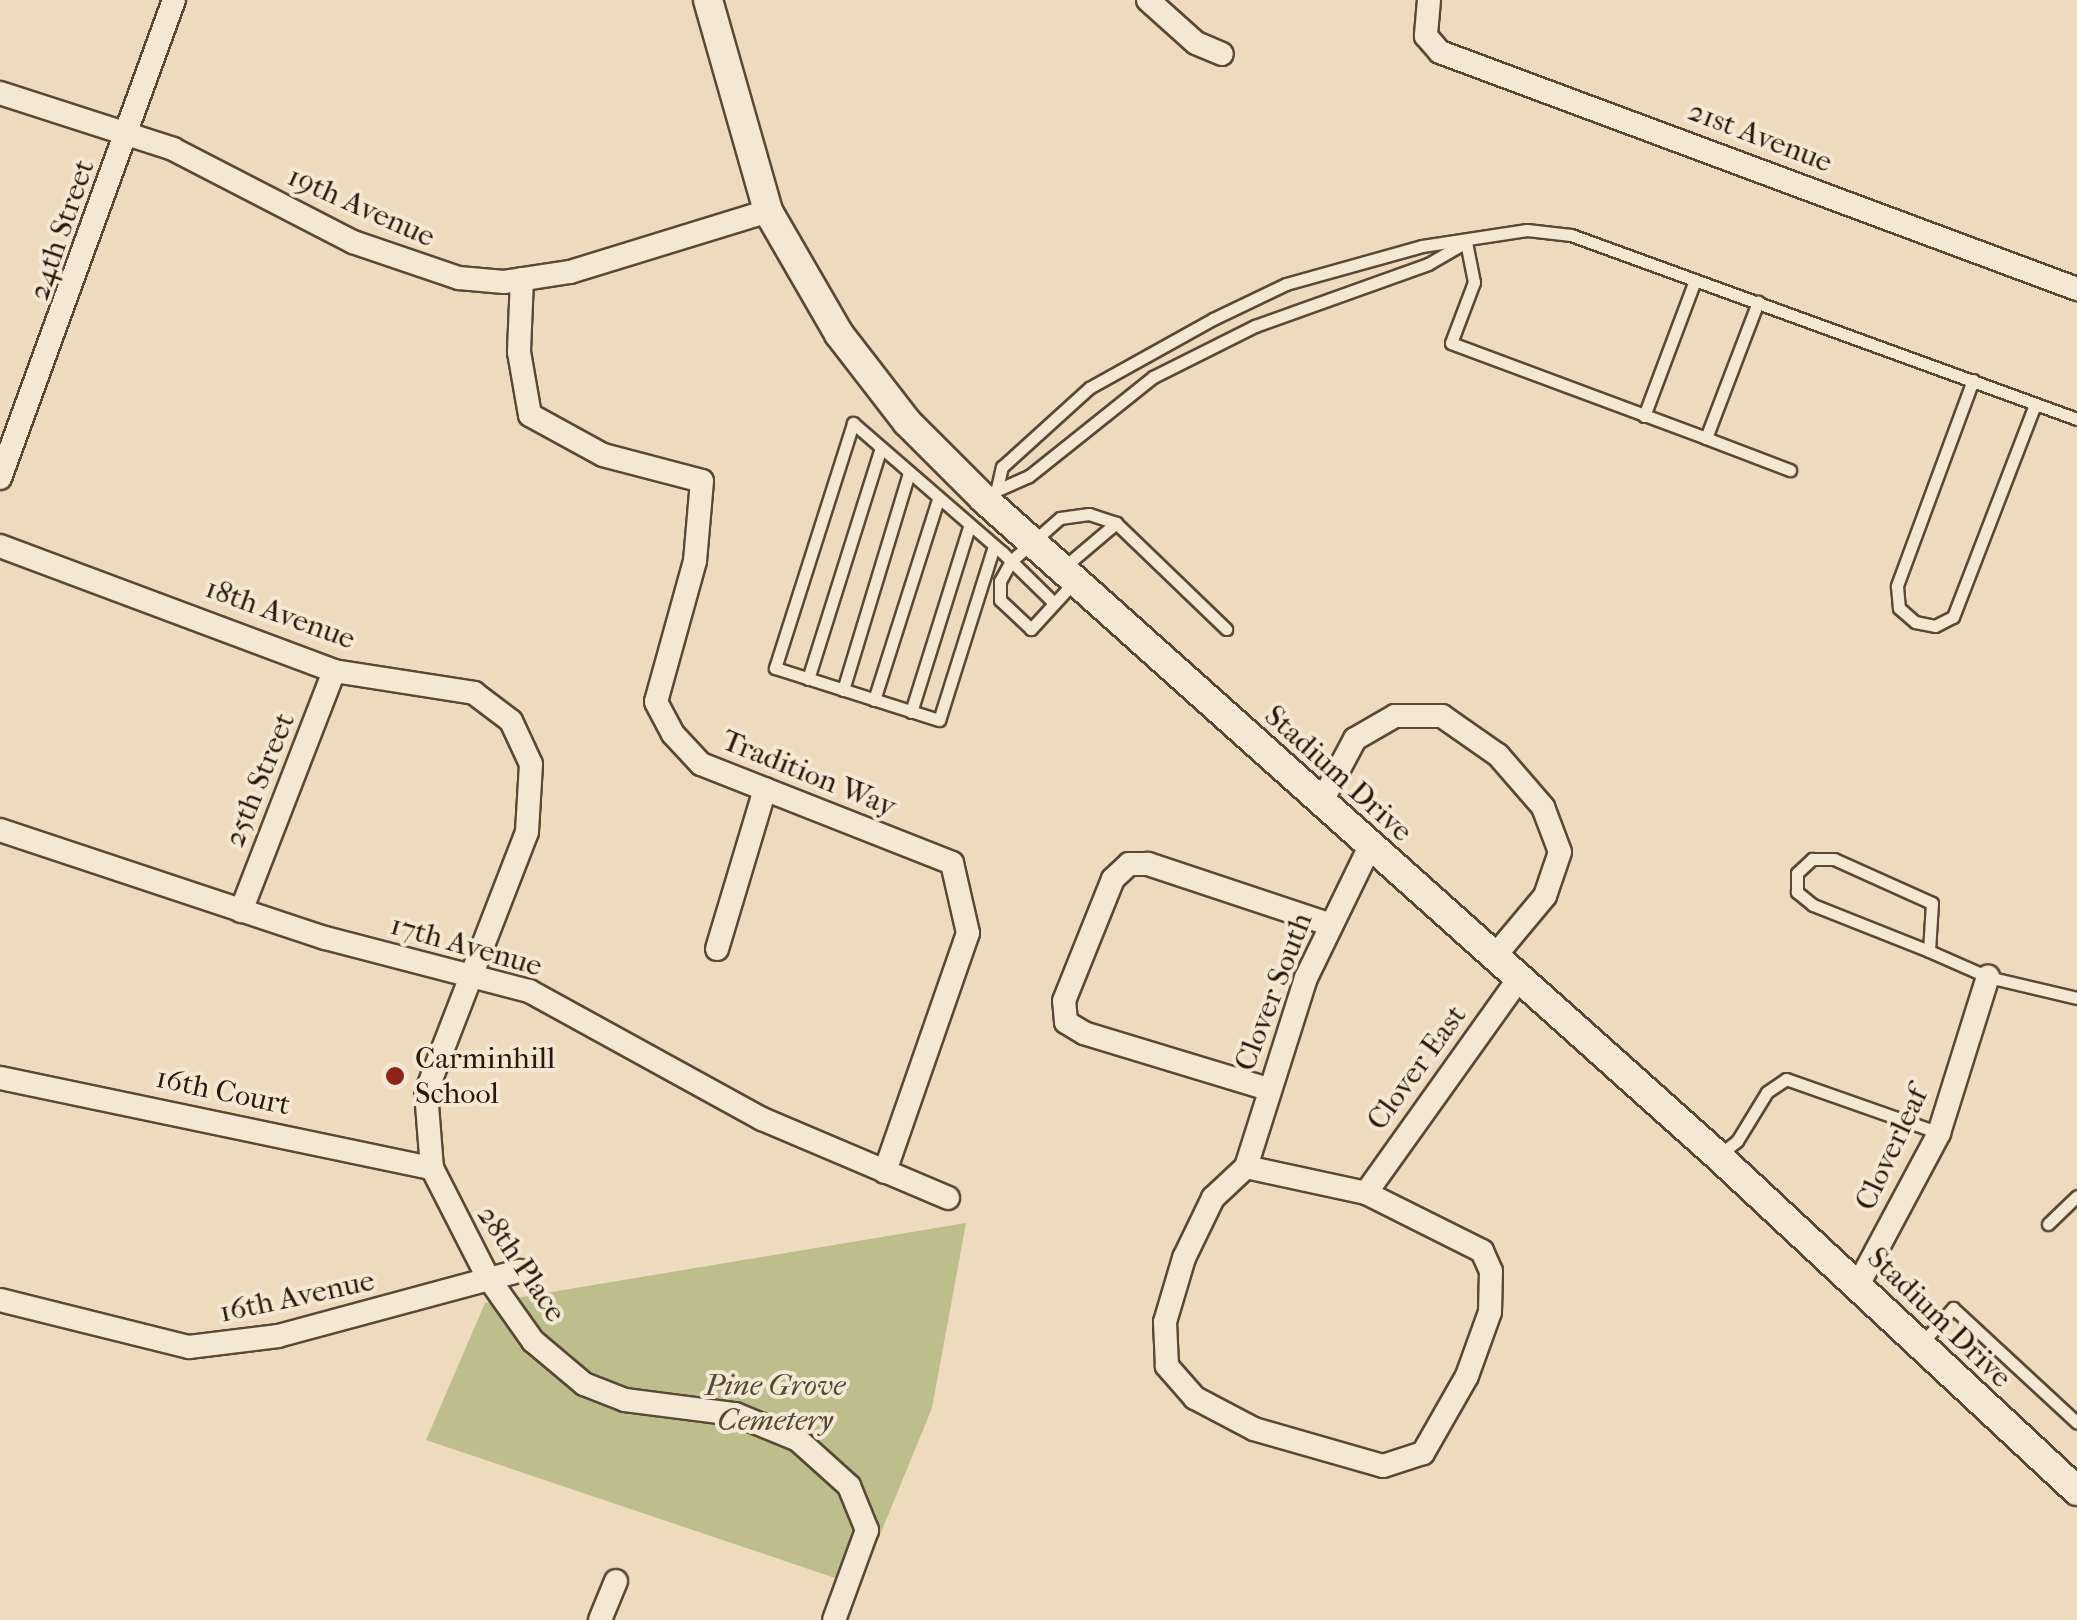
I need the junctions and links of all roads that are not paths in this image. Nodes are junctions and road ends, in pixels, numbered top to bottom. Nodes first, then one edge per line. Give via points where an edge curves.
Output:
1 (174, 0) edge
2 (708, 0) edge
3 (1148, 0) edge
4 (1429, 0) edge
5 (1222, 54) dead end
6 (0, 93) edge
7 (126, 136) junction
8 (768, 211) junction
9 (1466, 242) junction
10 (522, 279) junction
11 (1696, 280) junction
12 (2077, 290) edge
13 (1758, 302) junction
14 (1973, 380) junction
15 (2034, 405) junction
16 (1644, 416) junction
17 (2077, 420) edge
18 (1706, 438) junction
19 (881, 448) junction
20 (1790, 470) dead end
21 (908, 473) junction
22 (0, 478) edge
23 (991, 494) junction
24 (938, 500) junction
25 (1116, 522) junction
26 (969, 527) junction
27 (0, 546) edge
28 (994, 546) junction
29 (1021, 550) junction
30 (1069, 574) junction
31 (1054, 603) junction
32 (1226, 628) dead end
33 (334, 671) junction
34 (808, 679) junction
35 (843, 690) junction
36 (874, 700) junction
37 (912, 712) junction
38 (764, 789) junction
39 (1323, 799) junction
40 (0, 830) edge
41 (1372, 844) junction
42 (241, 911) junction
43 (1331, 924) junction
44 (717, 949) dead end
45 (1929, 951) junction
46 (1494, 957) junction
47 (471, 975) junction
48 (1988, 977) junction
49 (1518, 980) junction
50 (2077, 998) edge
51 (0, 1078) edge
52 (1268, 1089) junction
53 (1939, 1134) junction
54 (1718, 1156) junction
55 (1246, 1166) junction
56 (432, 1168) junction
57 (885, 1172) junction
58 (1366, 1193) junction
59 (2077, 1196) edge
60 (948, 1198) dead end
61 (2048, 1224) dead end
62 (519, 1271) dead end
63 (487, 1276) junction
64 (1858, 1285) junction
65 (0, 1300) edge
66 (1920, 1345) junction
67 (2077, 1423) edge
68 (2077, 1491) edge
69 (616, 1582) dead end
70 (600, 1620) edge
71 (834, 1620) edge

1 - 7 street, 24th Street
2 - 8 street, Stadium Drive
3 - 5 street via 1196,43
4 - 12 street, 21st Avenue via 1426,36 1440,52
6 - 7 street, 19th Avenue
7 - 10 street, 19th Avenue via 172,149 416,266 459,278
7 - 22 street, 24th Street
8 - 10 street, 19th Avenue via 679,242
8 - 23 street, Stadium Drive via 838,334 907,422
9 - 11 lane via 1550,231
9 - 16 lane via 1474,282 1451,342
9 - 23 lane via 1428,264 1255,326 1153,377 1029,476
9 - 23 lane via 1422,246 1286,284 1185,333 1054,416 1002,467
10 - 38 street, Tradition Way via 519,352 530,415 602,455 702,481 695,561 656,702 672,734 701,764
11 - 13 lane
11 - 16 lane
13 - 14 lane
13 - 18 lane
14 - 15 lane
14 - 15 lane via 1896,586 1899,608 1915,622 1935,626 1954,617
15 - 17 lane
16 - 18 lane
18 - 20 lane
19 - 21 lane
19 - 34 lane
19 - 34 lane via 852,423 775,668
21 - 24 lane
21 - 35 lane
23 - 29 street, Stadium Drive
24 - 26 lane
24 - 36 lane
25 - 29 lane via 1089,514 1060,518
25 - 30 lane
25 - 32 lane
26 - 28 lane
26 - 37 lane
27 - 33 street, 18th Avenue
28 - 29 lane
28 - 37 lane via 939,720
29 - 30 street, Stadium Drive
29 - 31 lane
29 - 31 lane via 1000,581 1000,600 1031,629
30 - 31 lane
30 - 39 street, Stadium Drive
33 - 42 street, 25th Street
33 - 47 street, 18th Avenue via 474,693 511,721 524,741 531,764 526,832
34 - 35 lane
35 - 36 lane
36 - 37 lane
38 - 44 street
38 - 57 street, Tradition Way via 952,863 968,933
39 - 41 street, Stadium Drive
39 - 46 street via 1355,739 1395,716 1442,716 1498,755 1543,808 1560,852 1545,896
40 - 42 street, 17th Avenue
41 - 43 street, Clover South
41 - 46 street, Stadium Drive
42 - 47 street, 17th Avenue
43 - 52 street, Clover South
43 - 52 street via 1148,864 1129,864 1113,879 1064,1000 1066,1022 1084,1033
45 - 45 lane via 1932,903 1916,891 1834,859 1812,860 1798,872 1798,892 1813,905
45 - 48 lane
46 - 49 street, Stadium Drive
47 - 56 street, 28th Place via 426,1092
47 - 57 street, 17th Avenue via 529,991 762,1119
48 - 50 lane
48 - 53 street, Cloverleaf
49 - 54 street, Stadium Drive
49 - 58 street, Clover East
51 - 56 street, 16th Court
52 - 55 street, Clover South
53 - 54 lane via 1786,1080 1768,1092 1737,1141
53 - 64 street, Cloverleaf
54 - 64 street, Stadium Drive
55 - 58 street
55 - 58 street via 1213,1198 1184,1258 1165,1322 1167,1366 1195,1398 1254,1429 1383,1466 1423,1453 1438,1437 1490,1312 1491,1270 1466,1238
56 - 63 street, 28th Place
57 - 60 street, 17th Avenue
59 - 61 lane
62 - 63 street, 16th Avenue
63 - 65 street, 16th Avenue via 278,1336 189,1348
63 - 71 street, 28th Place via 533,1341 584,1384 624,1400 736,1414 798,1440 850,1486 867,1530
64 - 66 street, Stadium Drive
66 - 67 lane via 1953,1308
66 - 68 street, Stadium Drive
69 - 70 street

